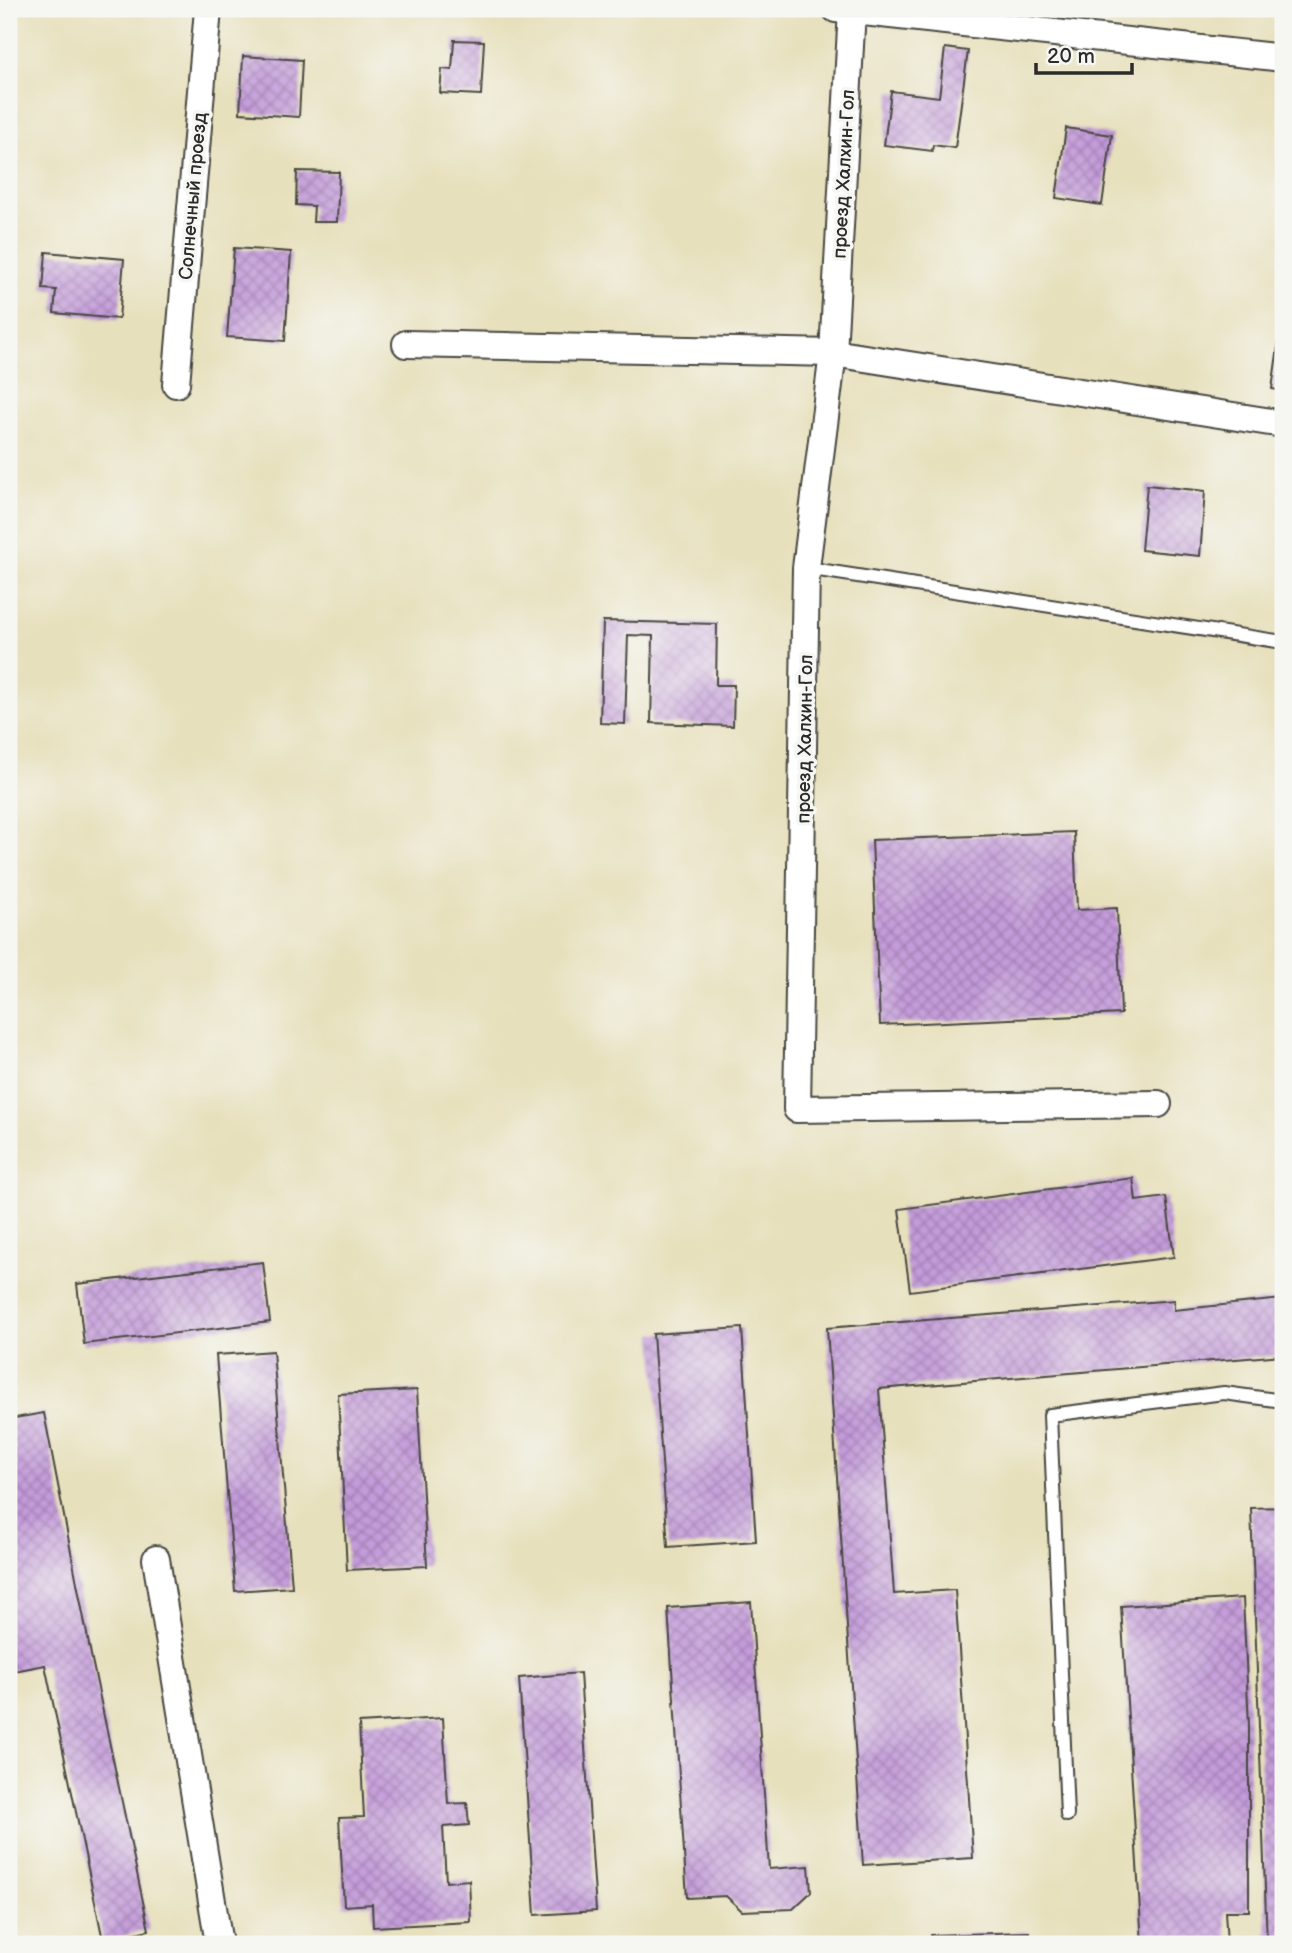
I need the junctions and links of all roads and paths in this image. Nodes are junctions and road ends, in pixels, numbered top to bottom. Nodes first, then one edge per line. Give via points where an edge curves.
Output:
1 (208, 9) edge
2 (844, 10) edge
3 (1283, 58) edge
4 (406, 344) dead end
5 (833, 353) junction
6 (176, 384) dead end
7 (1283, 424) edge
8 (806, 568) junction
9 (1283, 642) edge
10 (1158, 1104) dead end
11 (1283, 1401) edge
12 (156, 1559) dead end
13 (1068, 1815) dead end
14 (219, 1944) edge

1 - 6 street, Солнечный проезд
2 - 3 street
2 - 5 street, проезд Халхин-Гол
4 - 5 street
5 - 7 street
5 - 8 street, проезд Халхин-Гол
8 - 9 lane
8 - 10 street, проезд Халхин-Гол via 797,1109
11 - 13 lane via 1224,1393 1050,1415
12 - 14 street

